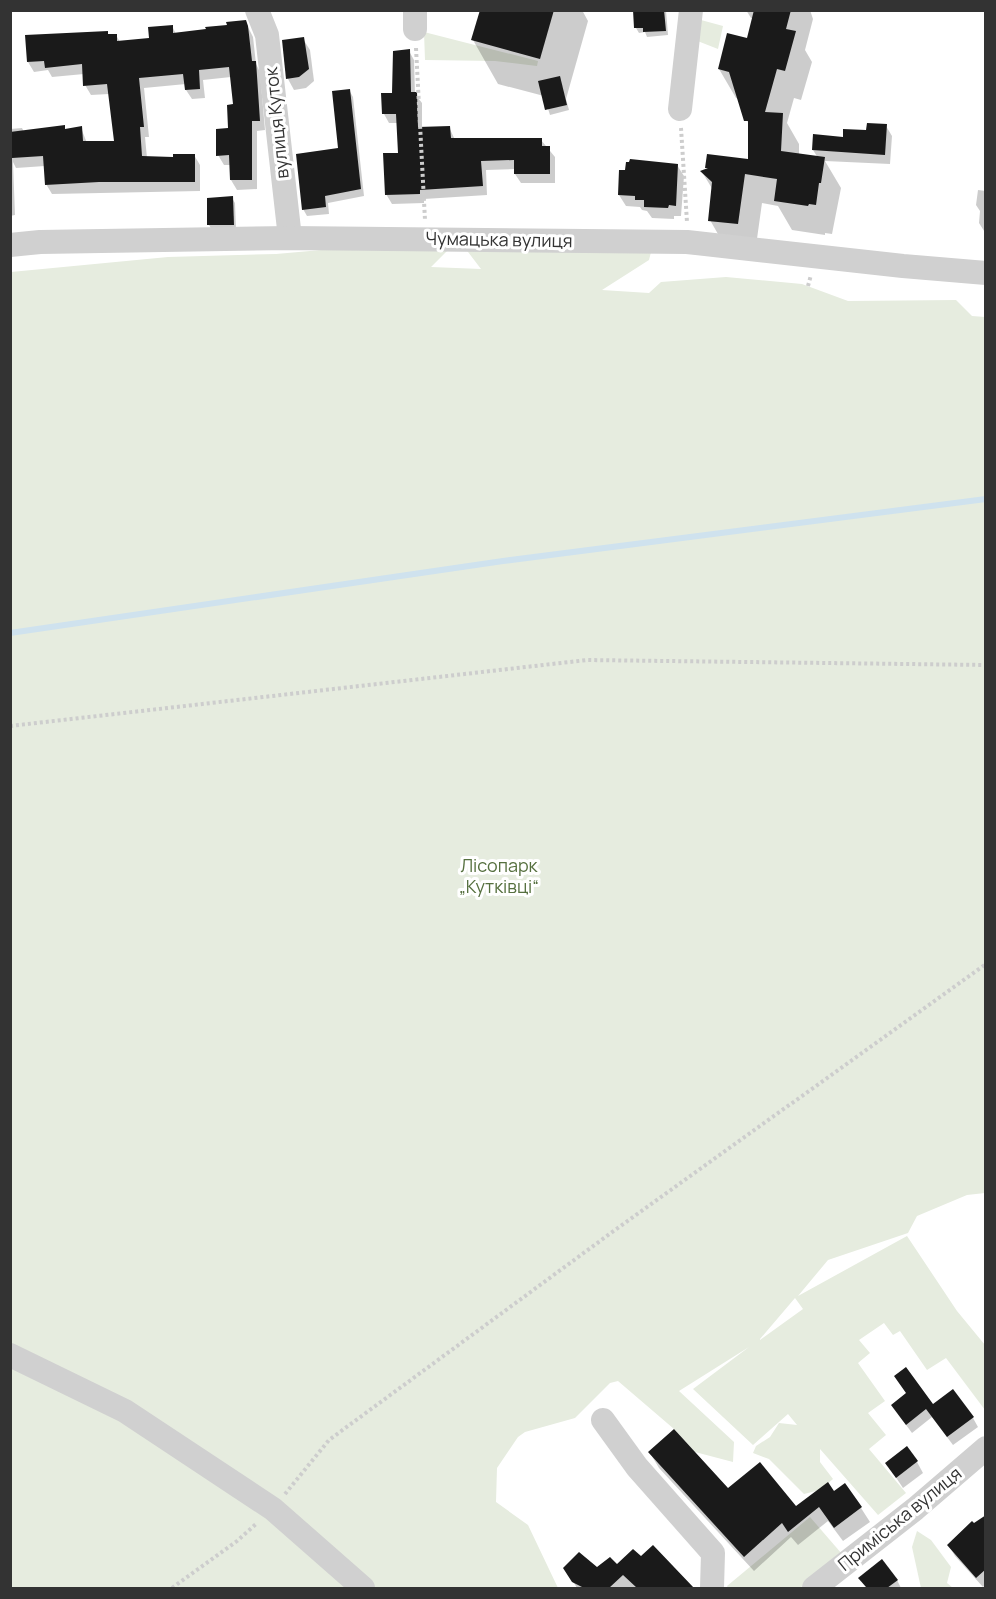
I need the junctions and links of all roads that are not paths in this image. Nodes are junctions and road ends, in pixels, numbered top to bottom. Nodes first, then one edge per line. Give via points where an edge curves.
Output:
1 (257, 10) edge
2 (691, 10) edge
3 (680, 109) road end
4 (290, 238) junction
5 (10, 244) edge
6 (986, 273) edge
7 (10, 1355) edge
8 (603, 1420) dead end
9 (986, 1448) edge
10 (363, 1588) edge
11 (712, 1588) edge
12 (814, 1588) edge

1 - 4 street, вулиця Куток via 267,36
2 - 3 street
4 - 5 street, Чумацька вулиця
4 - 6 street, Чумацька вулиця via 687,242
7 - 10 street via 125,1411 273,1509
8 - 11 street via 637,1467 713,1553
9 - 12 street, Приміська вулиця

